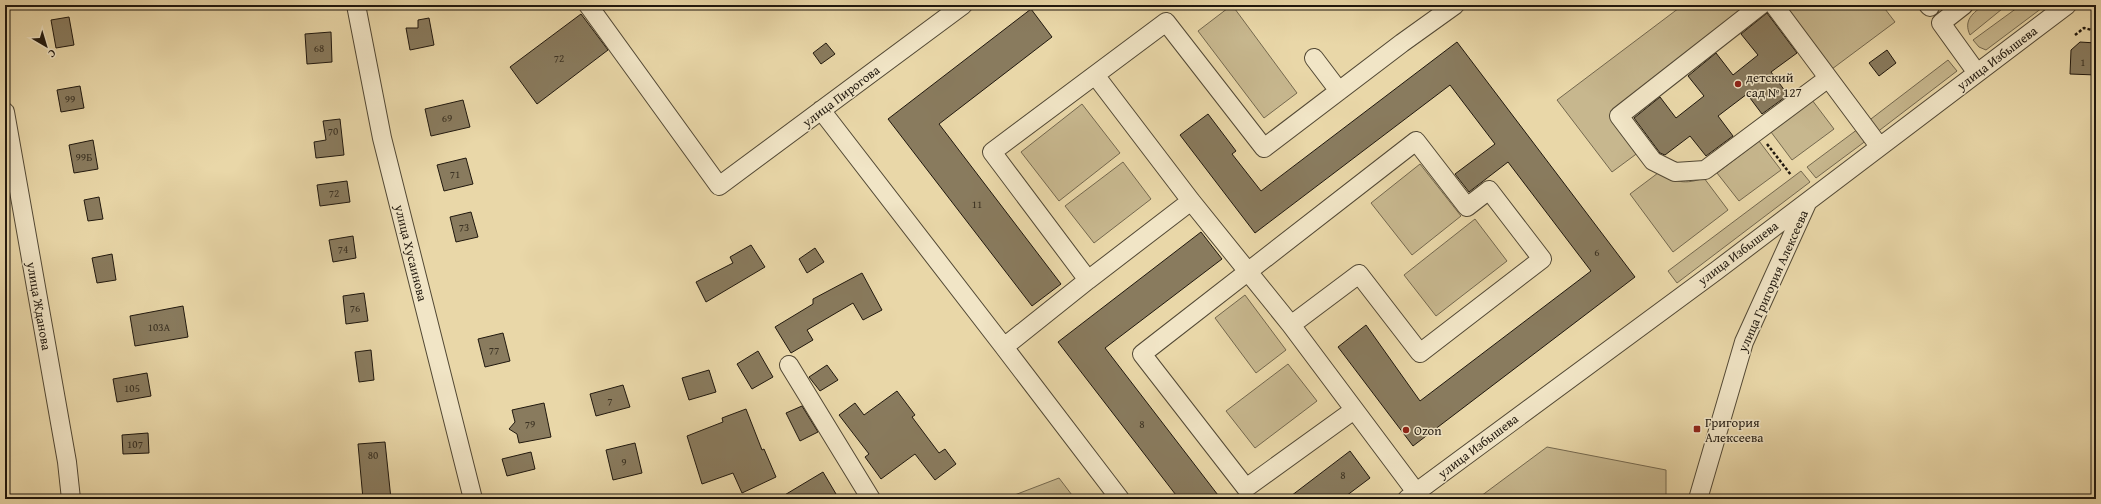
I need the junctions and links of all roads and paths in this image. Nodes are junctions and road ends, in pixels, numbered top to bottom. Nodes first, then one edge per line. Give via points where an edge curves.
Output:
1 (356, 5) edge
2 (588, 5) edge
3 (963, 5) edge
4 (1455, 5) edge
5 (1761, 5) edge
6 (1774, 5) edge
7 (1964, 5) edge
8 (2067, 5) edge
9 (2096, 31) edge
10 (2075, 35) dead end
11 (1314, 58) dead end
12 (1977, 73) junction
13 (1095, 75) junction
14 (1828, 79) junction
15 (1339, 91) junction
16 (821, 110) junction
17 (5, 112) edge
18 (1758, 131) junction
19 (1879, 146) junction
20 (1791, 175) dead end
21 (1191, 201) junction
22 (1809, 201) junction
23 (1246, 271) junction
24 (1088, 280) junction
25 (1291, 325) junction
26 (1004, 347) junction
27 (789, 366) dead end
28 (1354, 410) junction
29 (1411, 496) edge
30 (70, 499) edge
31 (474, 499) edge
32 (871, 499) edge
33 (1120, 499) edge
34 (1698, 499) edge

1 - 31 street, улица Хусаинова via 382,138
2 - 16 street, улица Пирогова via 719,186
3 - 16 street, улица Пирогова
4 - 15 street
5 - 18 street via 1619,116 1653,160 1675,172 1705,170
6 - 14 street
7 - 12 street via 1941,23
8 - 12 street, улица Избышева
9 - 10 path via 2084,28
11 - 15 street
12 - 19 street, улица Избышева
13 - 15 street via 1166,22 1264,148
13 - 21 street
13 - 24 street via 992,152
14 - 18 street
14 - 19 street
16 - 26 street
17 - 30 street, улица Жданова via 67,462
18 - 20 path
19 - 22 street, улица Избышева
21 - 23 street
21 - 24 street
22 - 29 street, улица Избышева
22 - 34 street, улица Григория Алексеева via 1744,342
23 - 25 street
23 - 25 street via 1416,141 1467,207 1489,190 1542,259 1420,353 1358,274
23 - 28 street via 1142,354 1241,482 1246,488
24 - 26 street
25 - 28 street
26 - 33 street
27 - 32 street
28 - 29 street

